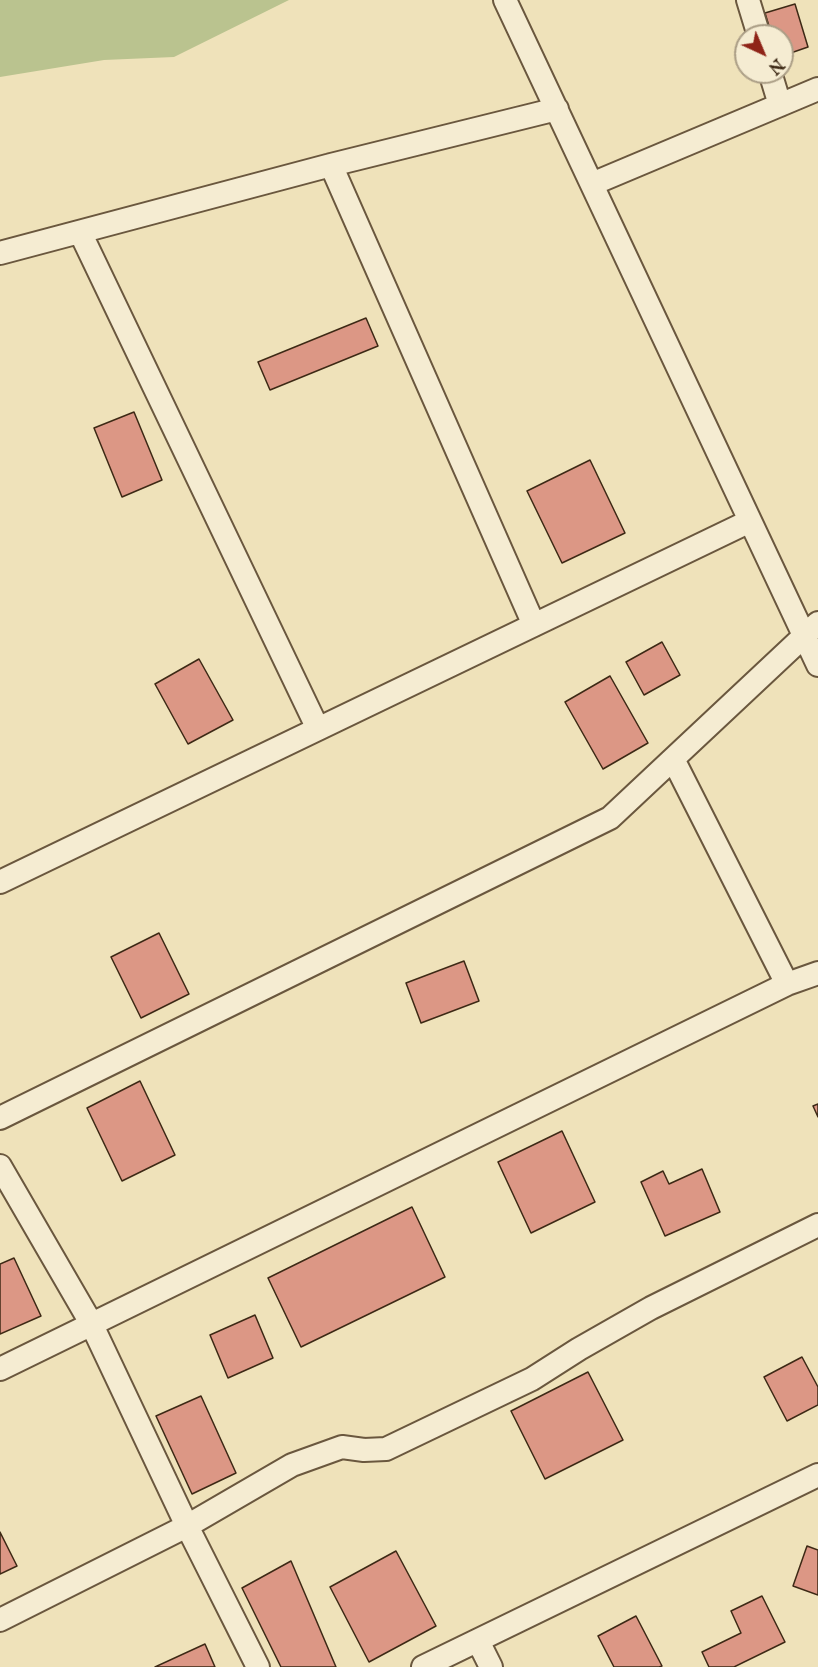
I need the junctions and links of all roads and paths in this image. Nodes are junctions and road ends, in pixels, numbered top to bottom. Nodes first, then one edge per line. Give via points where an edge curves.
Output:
1 (506, 0) edge
2 (748, 0) edge
3 (755, 24) edge
4 (774, 84) edge
5 (818, 89) edge
6 (780, 105) junction
7 (557, 109) junction
8 (331, 165) junction
9 (592, 184) junction
10 (80, 232) junction
11 (0, 253) edge
12 (750, 521) junction
13 (534, 625) junction
14 (811, 630) edge
15 (818, 665) edge
16 (318, 729) junction
17 (673, 759) junction
18 (0, 882) edge
19 (818, 973) edge
20 (788, 984) junction
21 (0, 1118) edge
22 (0, 1166) edge
23 (818, 1225) edge
24 (92, 1323) junction
25 (0, 1368) edge
26 (818, 1475) edge
27 (187, 1526) junction
28 (0, 1620) edge
29 (477, 1641) junction
30 (258, 1667) edge
31 (423, 1667) edge
32 (491, 1667) edge

1 - 7 street
2 - 3 street
4 - 6 street
5 - 6 street
6 - 9 street
7 - 8 street
7 - 9 street
8 - 10 street
8 - 13 street
9 - 12 street
10 - 11 street
10 - 16 street
12 - 13 street
12 - 14 street
13 - 16 street
14 - 15 street
14 - 17 street
16 - 18 street
17 - 20 street
17 - 21 street via 610,818
19 - 20 street
20 - 24 street
22 - 24 street
23 - 27 street via 651,1308 532,1379 386,1449 342,1447 292,1465
24 - 25 street
24 - 27 street
26 - 29 street
27 - 28 street
27 - 30 street
29 - 31 street
29 - 32 street

